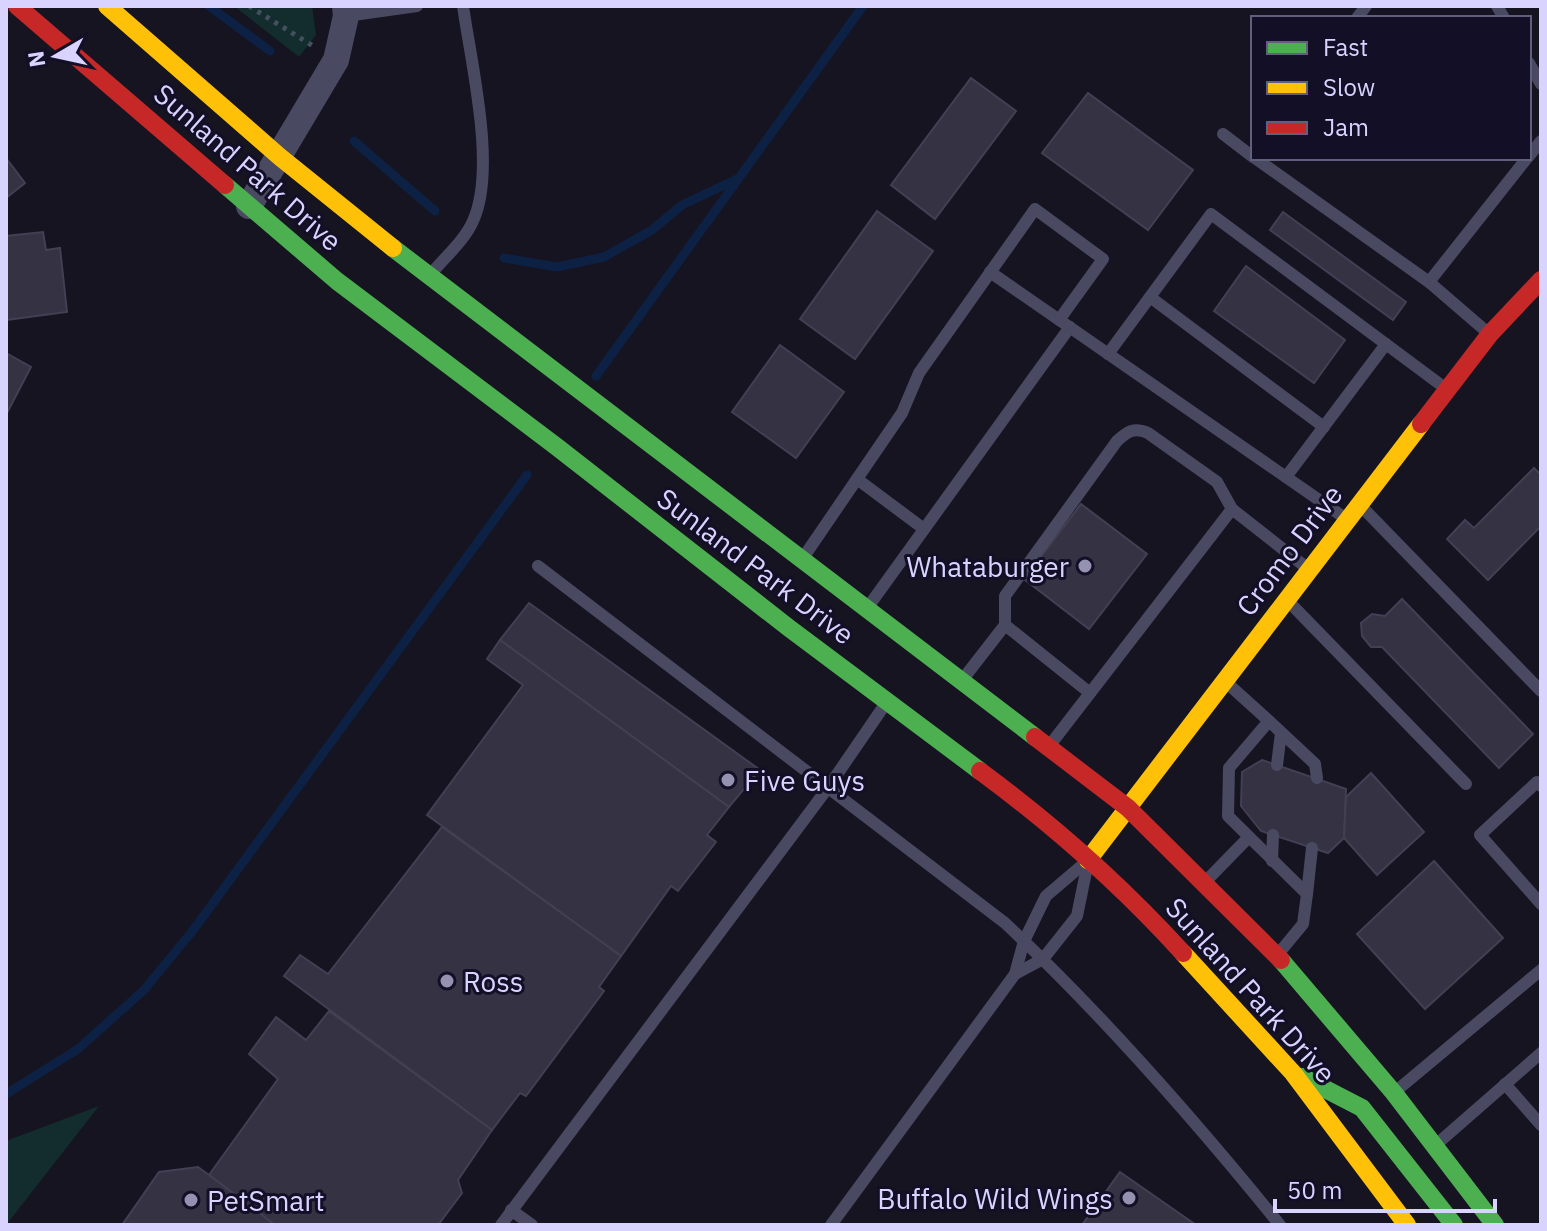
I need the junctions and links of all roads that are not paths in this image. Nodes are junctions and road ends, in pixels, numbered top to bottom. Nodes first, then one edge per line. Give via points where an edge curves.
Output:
1 (17, 6) edge
2 (107, 6) edge
3 (417, 6) edge
4 (463, 6) edge
5 (346, 11) edge
6 (1531, 66) edge
7 (1541, 84) edge
8 (1223, 134) dead end
9 (1251, 155) edge
10 (280, 157) junction
11 (1258, 160) edge
12 (1526, 160) edge
13 (249, 206) junction
14 (990, 272) junction
15 (429, 277) junction
16 (1541, 280) edge
17 (1429, 282) junction
18 (1150, 297) junction
19 (1059, 320) junction
20 (1070, 327) junction
21 (1490, 334) junction
22 (1386, 344) junction
23 (1108, 354) junction
24 (1447, 389) junction
25 (1324, 427) junction
26 (1286, 477) junction
27 (857, 479) junction
28 (1360, 504) junction
29 (1232, 509) junction
30 (1347, 520) junction
31 (924, 529) junction
32 (802, 560) junction
33 (538, 566) dead end
34 (1309, 570) junction
35 (1286, 600) junction
36 (866, 609) junction
37 (1005, 625) junction
38 (1225, 680) junction
39 (961, 681) junction
40 (1541, 691) edge
41 (1090, 693) junction
42 (887, 701) junction
43 (1269, 721) junction
44 (1281, 733) junction
45 (1048, 748) junction
46 (1277, 765) dead end
47 (1317, 778) dead end
48 (1466, 784) dead end
49 (1541, 786) edge
50 (827, 789) junction
51 (1128, 808) junction
52 (1273, 835) dead end
53 (1249, 837) junction
54 (1312, 848) dead end
55 (1088, 860) junction
56 (1272, 861) junction
57 (1204, 884) junction
58 (1307, 894) junction
59 (1541, 904) edge
60 (1024, 941) junction
61 (1277, 956) junction
62 (1043, 959) junction
63 (1541, 970) edge
64 (1015, 974) junction
65 (1541, 1053) edge
66 (1293, 1073) junction
67 (1505, 1084) junction
68 (1394, 1093) junction
69 (1541, 1125) edge
70 (1436, 1145) junction
71 (511, 1210) junction
72 (501, 1225) edge
73 (532, 1225) edge
74 (831, 1225) edge
75 (1280, 1225) edge
76 (1407, 1225) edge
77 (1454, 1225) edge
78 (1495, 1225) edge

1 - 13 main road, Sunland Park Drive
2 - 10 main road, Sunland Park Drive
3 - 5 lane
4 - 15 lane via 485,159 482,193 473,223
5 - 10 street via 336,60
6 - 7 lane
8 - 9 lane
10 - 13 street
10 - 15 main road, Sunland Park Drive
11 - 17 lane
12 - 17 lane
13 - 42 main road, Sunland Park Drive via 337,281
14 - 19 lane
14 - 19 lane via 1035,209 1103,259
14 - 27 lane via 919,373 902,413
15 - 32 main road, Sunland Park Drive
16 - 21 main road, Cromo Drive
17 - 21 lane
18 - 22 lane via 1211,214
18 - 23 lane
18 - 25 lane
19 - 20 lane
20 - 23 lane
20 - 31 lane
21 - 24 main road, Cromo Drive
22 - 24 lane
22 - 25 lane
23 - 26 lane
24 - 28 main road, Cromo Drive
25 - 26 lane
26 - 30 lane
27 - 31 lane
27 - 32 lane
28 - 30 main road, Cromo Drive
28 - 40 lane
29 - 34 lane
29 - 37 lane via 1217,482 1148,433 1137,428 1127,432 1005,596
29 - 41 lane
30 - 34 main road, Cromo Drive
31 - 36 lane
32 - 36 main road, Sunland Park Drive
33 - 50 lane
34 - 35 main road, Cromo Drive
35 - 38 main road, Cromo Drive
35 - 48 lane
36 - 39 main road, Sunland Park Drive
37 - 39 lane
37 - 41 lane
38 - 43 lane
38 - 51 main road, Cromo Drive
39 - 45 main road, Sunland Park Drive
41 - 45 lane
42 - 50 lane
42 - 55 main road, Sunland Park Drive via 1022,802
43 - 44 lane
43 - 53 lane via 1229,768 1228,816
44 - 46 lane
44 - 47 lane via 1315,764
45 - 51 main road, Sunland Park Drive
49 - 59 lane via 1537,782 1480,835
50 - 60 lane
50 - 71 lane
51 - 55 main road, Cromo Drive
51 - 57 main road, Sunland Park Drive
52 - 56 lane
53 - 56 lane
53 - 57 lane
54 - 58 lane
55 - 60 lane via 1046,896
55 - 62 lane via 1077,916
55 - 66 main road, Sunland Park Drive via 1153,920
56 - 58 lane
57 - 61 main road, Sunland Park Drive
58 - 61 lane via 1303,924
60 - 62 lane
60 - 64 lane
61 - 68 main road, Sunland Park Drive
62 - 64 lane
62 - 75 lane via 1204,1132
63 - 68 lane
64 - 74 lane
65 - 67 lane
66 - 76 main road, Sunland Park Drive
66 - 77 main road via 1362,1108
67 - 69 lane
67 - 70 lane
68 - 70 main road, Sunland Park Drive
70 - 78 main road, Sunland Park Drive
71 - 72 lane
71 - 73 lane

